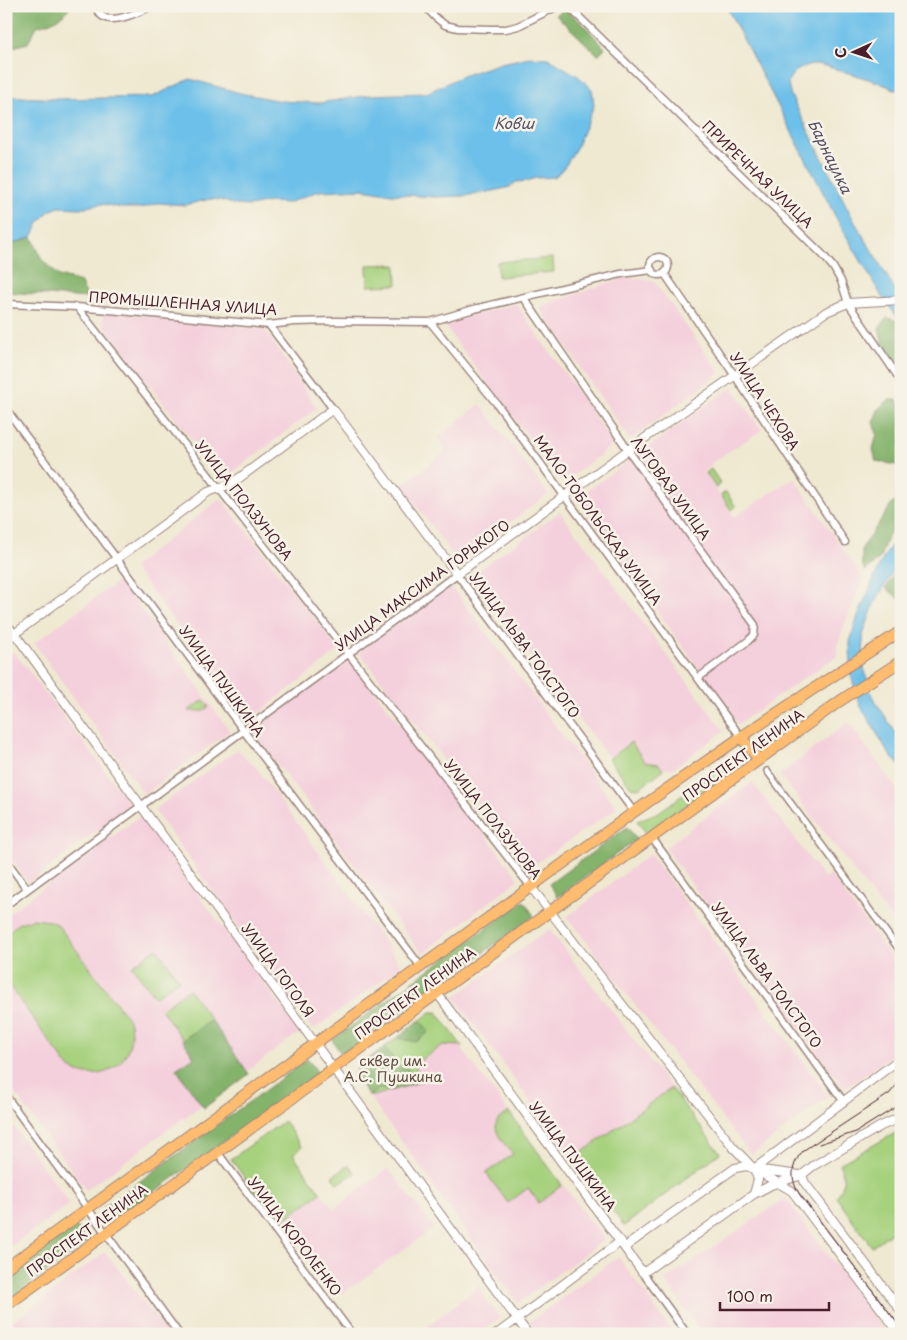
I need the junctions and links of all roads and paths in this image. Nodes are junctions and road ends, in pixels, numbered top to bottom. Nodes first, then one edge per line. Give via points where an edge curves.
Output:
1 (95, 6) edge
2 (152, 6) edge
3 (425, 6) edge
4 (558, 6) edge
5 (568, 6) edge
6 (652, 270) junction
7 (664, 273) junction
8 (524, 298) junction
9 (901, 300) edge
10 (848, 303) junction
11 (6, 304) edge
12 (77, 308) junction
13 (430, 322) junction
14 (269, 325) junction
15 (735, 376) junction
16 (901, 381) edge
17 (6, 409) edge
18 (333, 409) junction
19 (628, 450) junction
20 (220, 488) junction
21 (565, 497) junction
22 (845, 542) dead end
23 (117, 560) junction
24 (457, 574) junction
25 (6, 622) edge
26 (898, 633) edge
27 (15, 634) junction
28 (6, 640) edge
29 (348, 654) junction
30 (899, 662) edge
31 (698, 678) junction
32 (243, 731) junction
33 (742, 737) junction
34 (759, 760) junction
35 (767, 771) dead end
36 (141, 807) junction
37 (634, 812) junction
38 (652, 838) junction
39 (6, 860) edge
40 (531, 887) junction
41 (27, 889) junction
42 (6, 905) edge
43 (550, 912) junction
44 (901, 952) edge
45 (421, 967) junction
46 (437, 993) junction
47 (316, 1043) junction
48 (901, 1058) edge
49 (335, 1068) junction
50 (6, 1096) edge
51 (844, 1102) junction
52 (901, 1117) edge
53 (218, 1153) junction
54 (754, 1169) junction
55 (805, 1176) junction
56 (778, 1183) junction
57 (754, 1194) junction
58 (89, 1208) junction
59 (106, 1233) junction
60 (623, 1244) junction
61 (6, 1268) edge
62 (643, 1273) junction
63 (6, 1306) edge
64 (901, 1311) edge
65 (517, 1319) junction
66 (179, 1334) edge
67 (352, 1334) edge
68 (496, 1334) edge
69 (528, 1334) edge
70 (687, 1334) edge
71 (900, 1334) edge

1 - 2 street via 102,17 111,20
3 - 4 street via 445,24 458,28 506,29
5 - 10 street, ПРИРЕЧНАЯ УЛИЦА via 824,255 841,281
6 - 7 street via 656,274
6 - 7 street via 653,260 662,257 668,264
6 - 8 street, ПРОМЫШЛЕННАЯ УЛИЦА via 621,274
7 - 15 street, УЛИЦА ЧЕХОВА
8 - 13 street, ПРОМЫШЛЕННАЯ УЛИЦА
8 - 19 street, ЛУГОВАЯ УЛИЦА
9 - 10 street, УЛИЦА МАКСИМА ГОРЬКОГО
10 - 15 street, УЛИЦА МАКСИМА ГОРЬКОГО via 826,312
10 - 16 street, ПРИРЕЧНАЯ УЛИЦА
11 - 12 street, ПРОМЫШЛЕННАЯ УЛИЦА
12 - 14 street, ПРОМЫШЛЕННАЯ УЛИЦА
12 - 20 street, УЛИЦА ПОЛЗУНОВА
13 - 14 street, ПРОМЫШЛЕННАЯ УЛИЦА via 336,321
13 - 21 street, МАЛО-ТОБОЛЬСКАЯ УЛИЦА via 497,404
14 - 18 street, УЛИЦА ЛЬВА ТОЛСТОГО
15 - 19 street, УЛИЦА МАКСИМА ГОРЬКОГО
15 - 22 street, УЛИЦА ЧЕХОВА
17 - 23 street, УЛИЦА ПУШКИНА
18 - 20 street via 231,484
18 - 24 street, УЛИЦА ЛЬВА ТОЛСТОГО
19 - 21 street, УЛИЦА МАКСИМА ГОРЬКОГО
19 - 31 street, ЛУГОВАЯ УЛИЦА via 755,626 754,635 748,641
20 - 23 street via 208,492
20 - 29 street, УЛИЦА ПОЛЗУНОВА
21 - 24 street, УЛИЦА МАКСИМА ГОРЬКОГО
21 - 31 street, МАЛО-ТОБОЛЬСКАЯ УЛИЦА
23 - 27 street
23 - 32 street, УЛИЦА ПУШКИНА
24 - 29 street, УЛИЦА МАКСИМА ГОРЬКОГО
24 - 37 street, УЛИЦА ЛЬВА ТОЛСТОГО
25 - 27 street, УЛИЦА ГОГОЛЯ
26 - 33 main road, ПРОСПЕКТ ЛЕНИНА
27 - 28 street
27 - 36 street, УЛИЦА ГОГОЛЯ
29 - 32 street, УЛИЦА МАКСИМА ГОРЬКОГО
29 - 40 street, УЛИЦА ПОЛЗУНОВА
30 - 34 main road, ПРОСПЕКТ ЛЕНИНА
31 - 33 street, МАЛО-ТОБОЛЬСКАЯ УЛИЦА
32 - 36 street, УЛИЦА МАКСИМА ГОРЬКОГО
32 - 45 street, УЛИЦА ПУШКИНА
33 - 34 main road
33 - 37 main road, ПРОСПЕКТ ЛЕНИНА
34 - 38 main road, ПРОСПЕКТ ЛЕНИНА
35 - 44 street
36 - 41 street, УЛИЦА МАКСИМА ГОРЬКОГО
36 - 47 street, УЛИЦА ГОГОЛЯ
37 - 40 main road, ПРОСПЕКТ ЛЕНИНА
38 - 43 main road, ПРОСПЕКТ ЛЕНИНА
38 - 51 street, УЛИЦА ЛЬВА ТОЛСТОГО
39 - 41 street
40 - 43 street, УЛИЦА ПОЛЗУНОВА
40 - 45 main road, ПРОСПЕКТ ЛЕНИНА
41 - 42 street, УЛИЦА МАКСИМА ГОРЬКОГО
43 - 46 main road, ПРОСПЕКТ ЛЕНИНА
43 - 54 street, УЛИЦА ПОЛЗУНОВА via 733,1147
45 - 47 main road, ПРОСПЕКТ ЛЕНИНА
46 - 49 main road, ПРОСПЕКТ ЛЕНИНА
46 - 60 street, УЛИЦА ПУШКИНА
47 - 49 street, УЛИЦА ГОГОЛЯ
47 - 58 main road, ПРОСПЕКТ ЛЕНИНА
48 - 51 street
49 - 53 main road, ПРОСПЕКТ ЛЕНИНА
49 - 65 street, УЛИЦА ГОГОЛЯ
50 - 58 street
51 - 54 street
52 - 55 street via 881,1126
53 - 59 main road, ПРОСПЕКТ ЛЕНИНА
53 - 67 street, УЛИЦА КОРОЛЕНКО
54 - 55 street
54 - 56 street, УЛИЦА ПОЛЗУНОВА
54 - 57 street via 758,1179
54 - 60 street via 747,1166 734,1168
55 - 56 street
55 - 64 street
56 - 57 street
56 - 71 street, УЛИЦА ПОЛЗУНОВА via 792,1191
57 - 62 street
58 - 59 street
58 - 61 main road, ПРОСПЕКТ ЛЕНИНА
59 - 63 main road, ПРОСПЕКТ ЛЕНИНА
59 - 66 street
60 - 62 street, УЛИЦА ПУШКИНА
60 - 65 street
62 - 70 street, УЛИЦА ПУШКИНА
65 - 68 street
65 - 69 street, УЛИЦА ГОГОЛЯ

